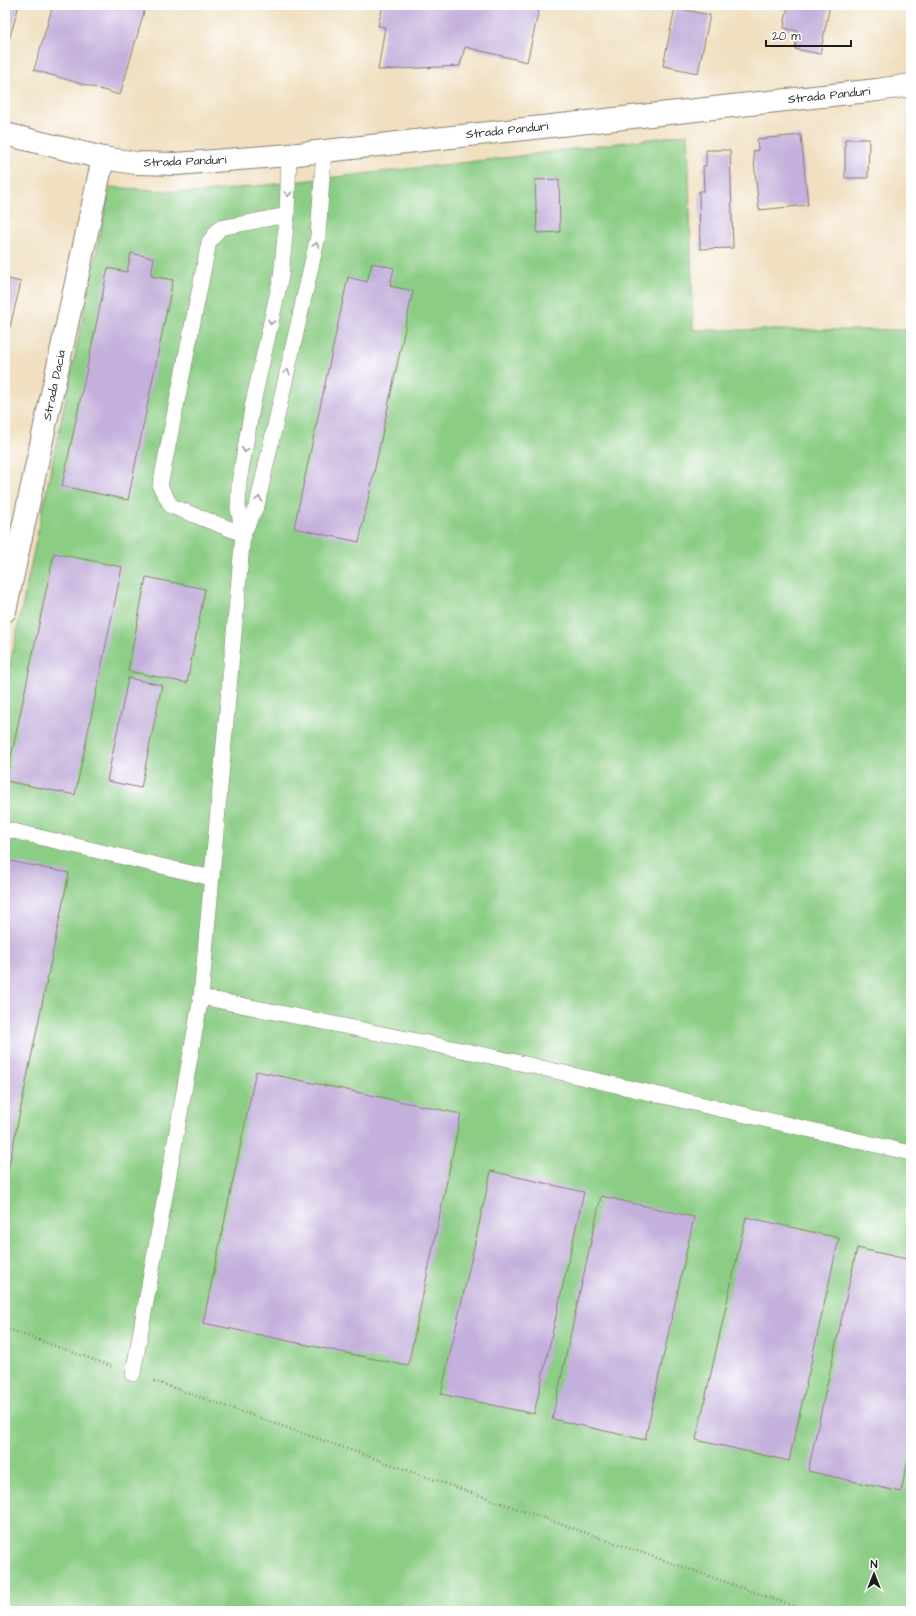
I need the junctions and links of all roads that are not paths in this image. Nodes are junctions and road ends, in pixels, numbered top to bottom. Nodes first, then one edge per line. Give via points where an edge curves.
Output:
1 (911, 84) edge
2 (5, 134) edge
3 (324, 150) junction
4 (289, 155) junction
5 (103, 158) junction
6 (287, 215) junction
7 (243, 534) junction
8 (5, 611) edge
9 (5, 829) edge
10 (212, 878) junction
11 (201, 997) junction
12 (911, 1153) edge
13 (133, 1374) road end

1 - 3 street, Strada Panduri via 877,90
2 - 5 street, Strada Panduri
3 - 4 street, Strada Panduri
7 -> 3 lane via 257,505 318,236
4 - 5 street, Strada Panduri via 176,164 136,163
4 -> 6 lane
5 - 8 street, Strada Dacia
6 -> 7 lane via 281,277 239,482 238,508
6 - 7 lane via 220,228 209,242 160,486 172,506
7 - 10 lane
9 - 10 lane
10 - 11 lane
11 - 12 lane via 481,1054
11 - 13 lane

